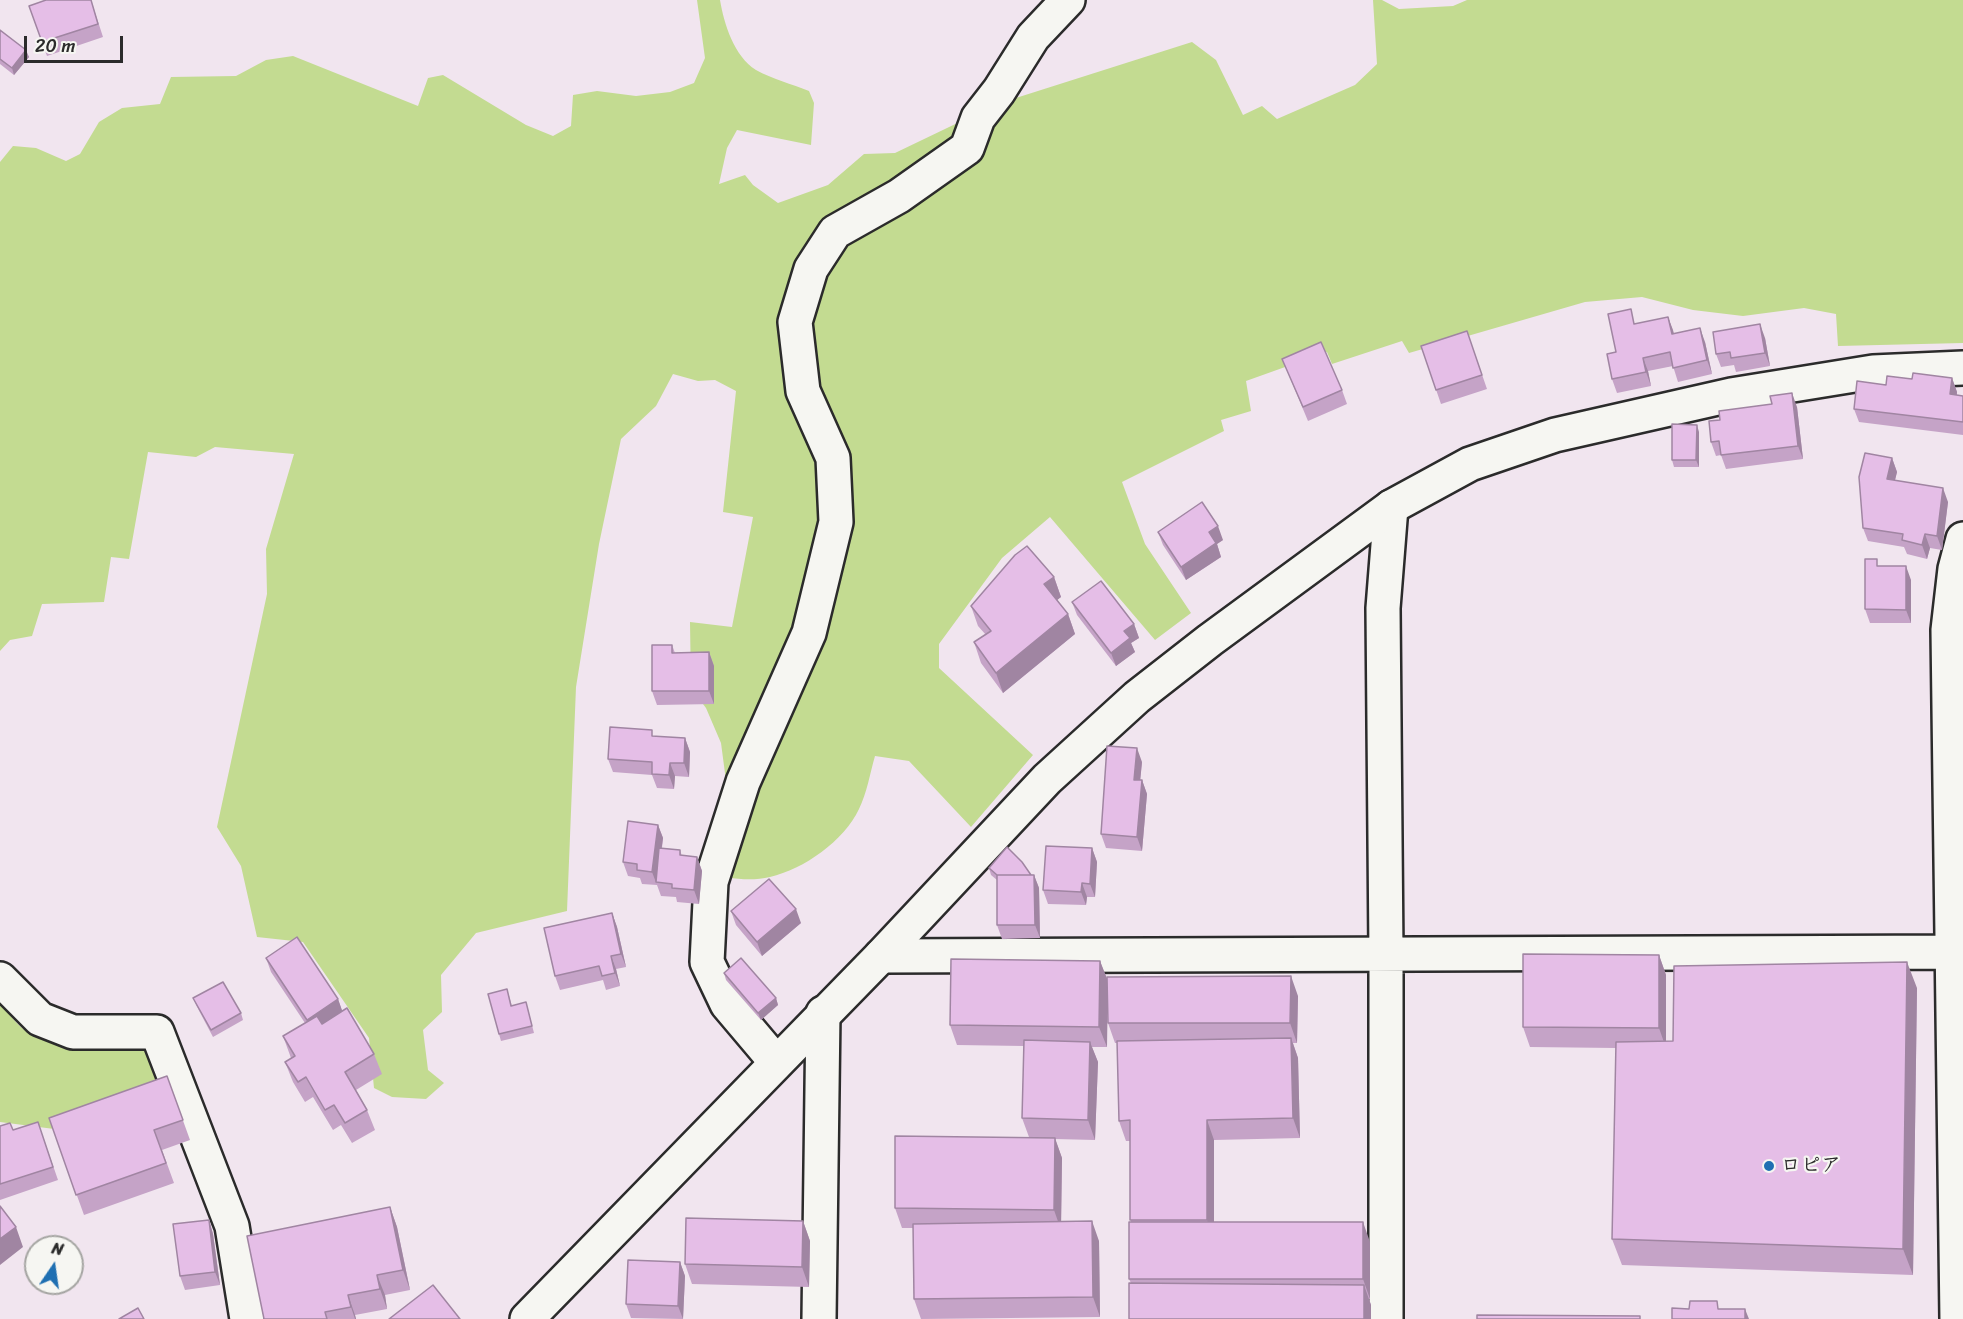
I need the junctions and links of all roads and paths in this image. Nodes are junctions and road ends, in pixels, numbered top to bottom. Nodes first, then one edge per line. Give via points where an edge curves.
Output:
1 (1068, 0) edge
2 (1963, 368) edge
3 (1391, 507) junction
4 (1963, 539) edge
5 (1957, 952) edge
6 (1386, 954) junction
7 (881, 956) junction
8 (0, 979) edge
9 (823, 1013) junction
10 (776, 1062) junction
11 (247, 1319) edge
12 (527, 1319) edge
13 (819, 1319) edge
14 (1386, 1319) edge
15 (1957, 1319) edge

1 - 10 street via 1034,37 978,118 967,148 899,196 835,232 811,269 795,322 803,391 833,458 836,522 809,633 743,783 711,882 707,962 727,1004
2 - 3 street via 1873,372 1743,393 1555,435 1470,464
3 - 6 street via 1383,608
3 - 7 street via 1137,697 1047,779
4 - 5 street via 1955,569 1948,630
5 - 6 street
5 - 15 street
6 - 7 street
6 - 14 street
7 - 9 street
8 - 11 street via 40,1019 73,1032 157,1032 232,1226
9 - 10 street
9 - 13 street
10 - 12 street

